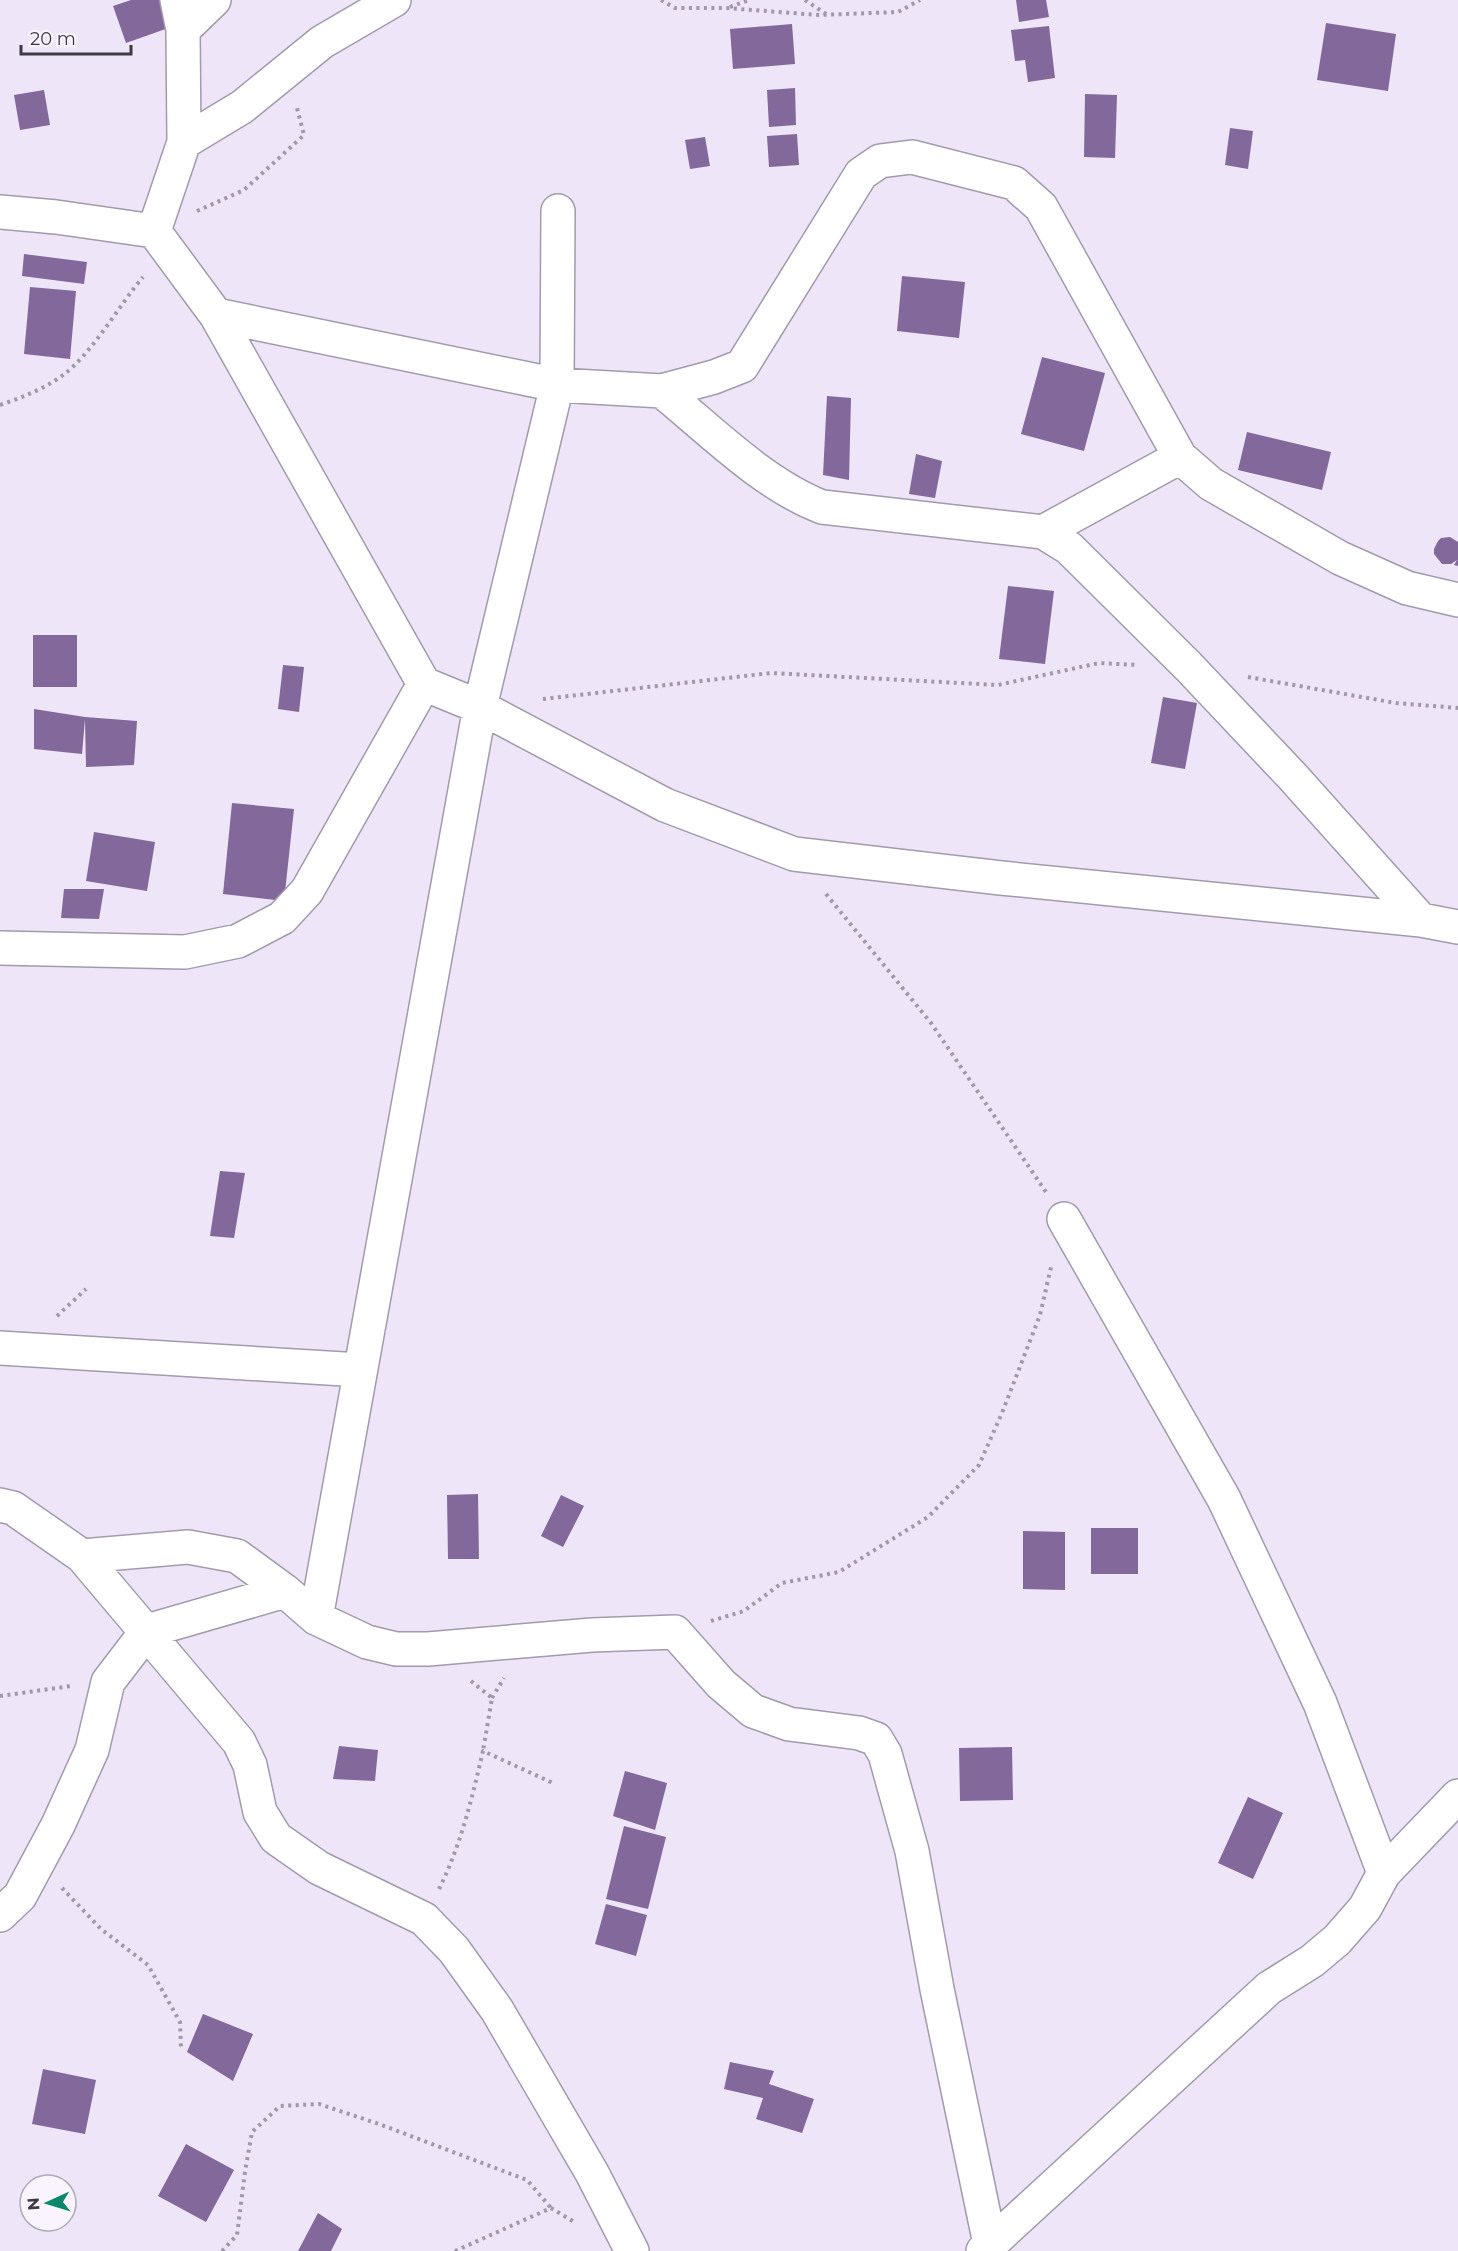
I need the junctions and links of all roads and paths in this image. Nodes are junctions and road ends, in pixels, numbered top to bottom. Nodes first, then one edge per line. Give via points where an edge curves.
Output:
1 (214, 0) edge
2 (394, 0) edge
3 (661, 0) edge
4 (749, 0) edge
5 (805, 0) edge
6 (920, 0) edge
7 (726, 8) junction
8 (180, 15) edge
9 (828, 15) junction
10 (184, 142) junction
11 (558, 211) dead end
12 (0, 212) edge
13 (154, 231) junction
14 (216, 315) junction
15 (557, 385) junction
16 (662, 391) junction
17 (1180, 457) junction
18 (1043, 532) junction
19 (1458, 600) edge
20 (1189, 667) junction
21 (1246, 677) dead end
22 (424, 684) junction
23 (538, 700) dead end
24 (480, 707) junction
25 (1458, 708) edge
26 (794, 854) junction
27 (1421, 920) junction
28 (1458, 927) edge
29 (0, 948) edge
30 (1064, 1219) junction
31 (0, 1348) edge
32 (360, 1370) junction
33 (0, 1505) edge
34 (82, 1556) junction
35 (285, 1591) junction
36 (316, 1618) junction
37 (147, 1631) junction
38 (675, 1632) junction
39 (428, 1649) junction
40 (108, 1682) junction
41 (0, 1696) edge
42 (483, 1750) junction
43 (553, 1784) dead end
44 (1458, 1796) edge
45 (39, 1863) junction
46 (1384, 1873) junction
47 (0, 1915) edge
48 (424, 1919) junction
49 (181, 2048) dead end
50 (551, 2208) junction
51 (580, 2225) dead end
52 (987, 2247) edge
53 (222, 2251) edge
54 (455, 2251) edge
55 (632, 2251) edge

1 - 8 street
2 - 10 street via 322,42 242,106
3 - 7 path via 675,8
4 - 7 path
5 - 9 path
6 - 9 path via 898,12
7 - 9 path
8 - 10 street
10 - 13 street
11 - 15 street
12 - 13 street
13 - 14 street
14 - 15 street
14 - 22 street
15 - 16 street
15 - 24 street
16 - 17 street via 742,366 861,174 880,161 912,157 1014,183 1041,207
16 - 18 street via 763,474 803,500 822,507
17 - 18 street
17 - 19 street via 1211,484 1340,558 1407,588
18 - 20 street via 1070,548
20 - 23 path via 1099,663 998,685 771,672
20 - 27 street
21 - 25 path via 1396,703
22 - 24 street
22 - 29 street via 307,891 282,918 238,940 186,952
24 - 26 street via 665,805
24 - 32 street
26 - 27 street
26 - 30 path via 932,1023
27 - 28 street
30 - 38 path via 1040,1316 979,1465 928,1517 839,1572 783,1583 744,1611
30 - 46 street via 1224,1499 1320,1703
31 - 32 street
32 - 36 street
33 - 34 street via 13,1508
34 - 35 street via 188,1547 237,1556
34 - 37 street
35 - 36 street
35 - 37 street
36 - 39 street via 367,1642 396,1649
37 - 40 street
37 - 48 street via 239,1742 250,1765 260,1812 276,1838 319,1868
38 - 39 street via 571,1636
38 - 52 street via 721,1684 753,1711 789,1724 859,1733 876,1739 885,1754 912,1851
39 - 42 path via 492,1698
40 - 41 path
40 - 45 street via 92,1750
42 - 43 path
42 - 48 path via 469,1815 452,1864
44 - 46 street
45 - 47 street via 20,1896
45 - 49 path via 101,1929 148,1965 180,2022
46 - 52 street via 1365,1908 1337,1940 1269,1988
48 - 55 street via 454,1950 497,2010 592,2173
50 - 51 path
50 - 53 path via 527,2180 320,2104 280,2106 252,2132 237,2235
50 - 54 path

